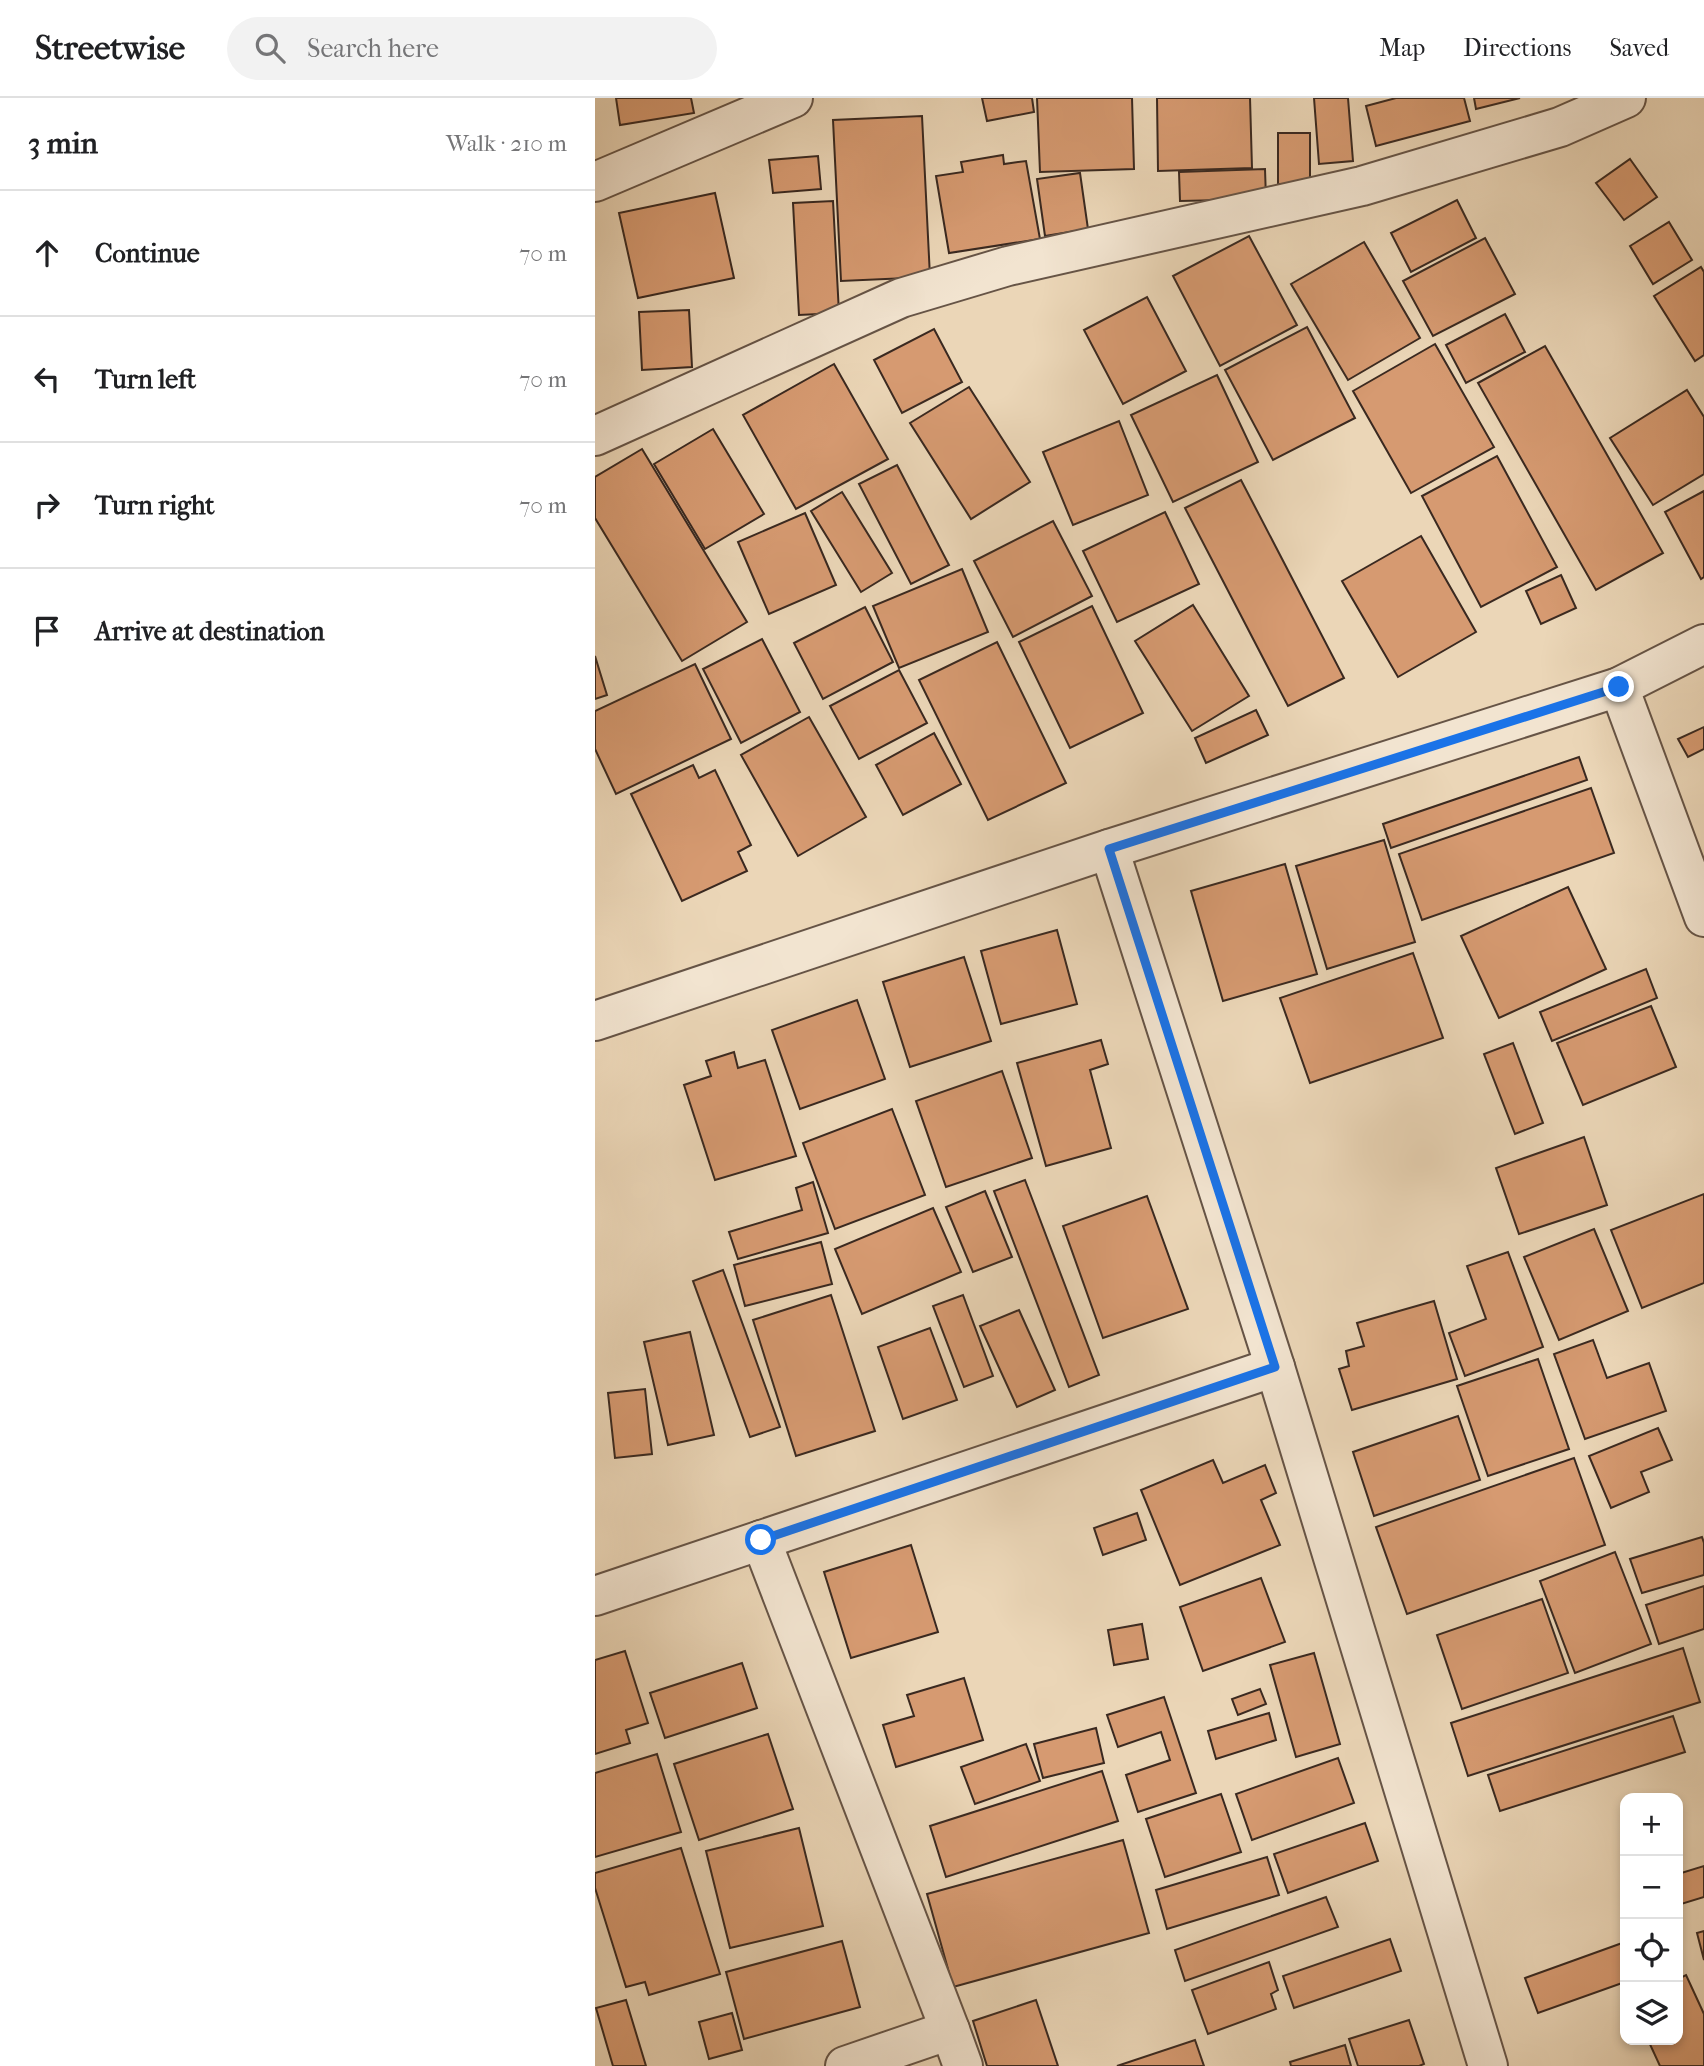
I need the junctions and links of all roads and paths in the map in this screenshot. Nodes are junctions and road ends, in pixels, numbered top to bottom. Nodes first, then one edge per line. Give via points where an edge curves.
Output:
1 (793, 98) edge
2 (1626, 98) edge
3 (595, 182) edge
4 (595, 436) edge
5 (1704, 644) edge
6 (1619, 687) junction
7 (1109, 849) junction
8 (1704, 917) edge
9 (595, 1021) edge
10 (1275, 1367) junction
11 (761, 1540) junction
12 (595, 1596) edge
13 (950, 2030) junction
14 (845, 2066) edge
15 (963, 2066) edge
16 (1489, 2066) edge

1 - 3 street
2 - 4 street via 1560,127 1362,186 1008,266 901,298
5 - 6 street
6 - 7 street
6 - 8 street
7 - 9 street
7 - 10 street
10 - 11 street
10 - 16 street
11 - 12 street
11 - 13 street
13 - 14 street
13 - 15 street

